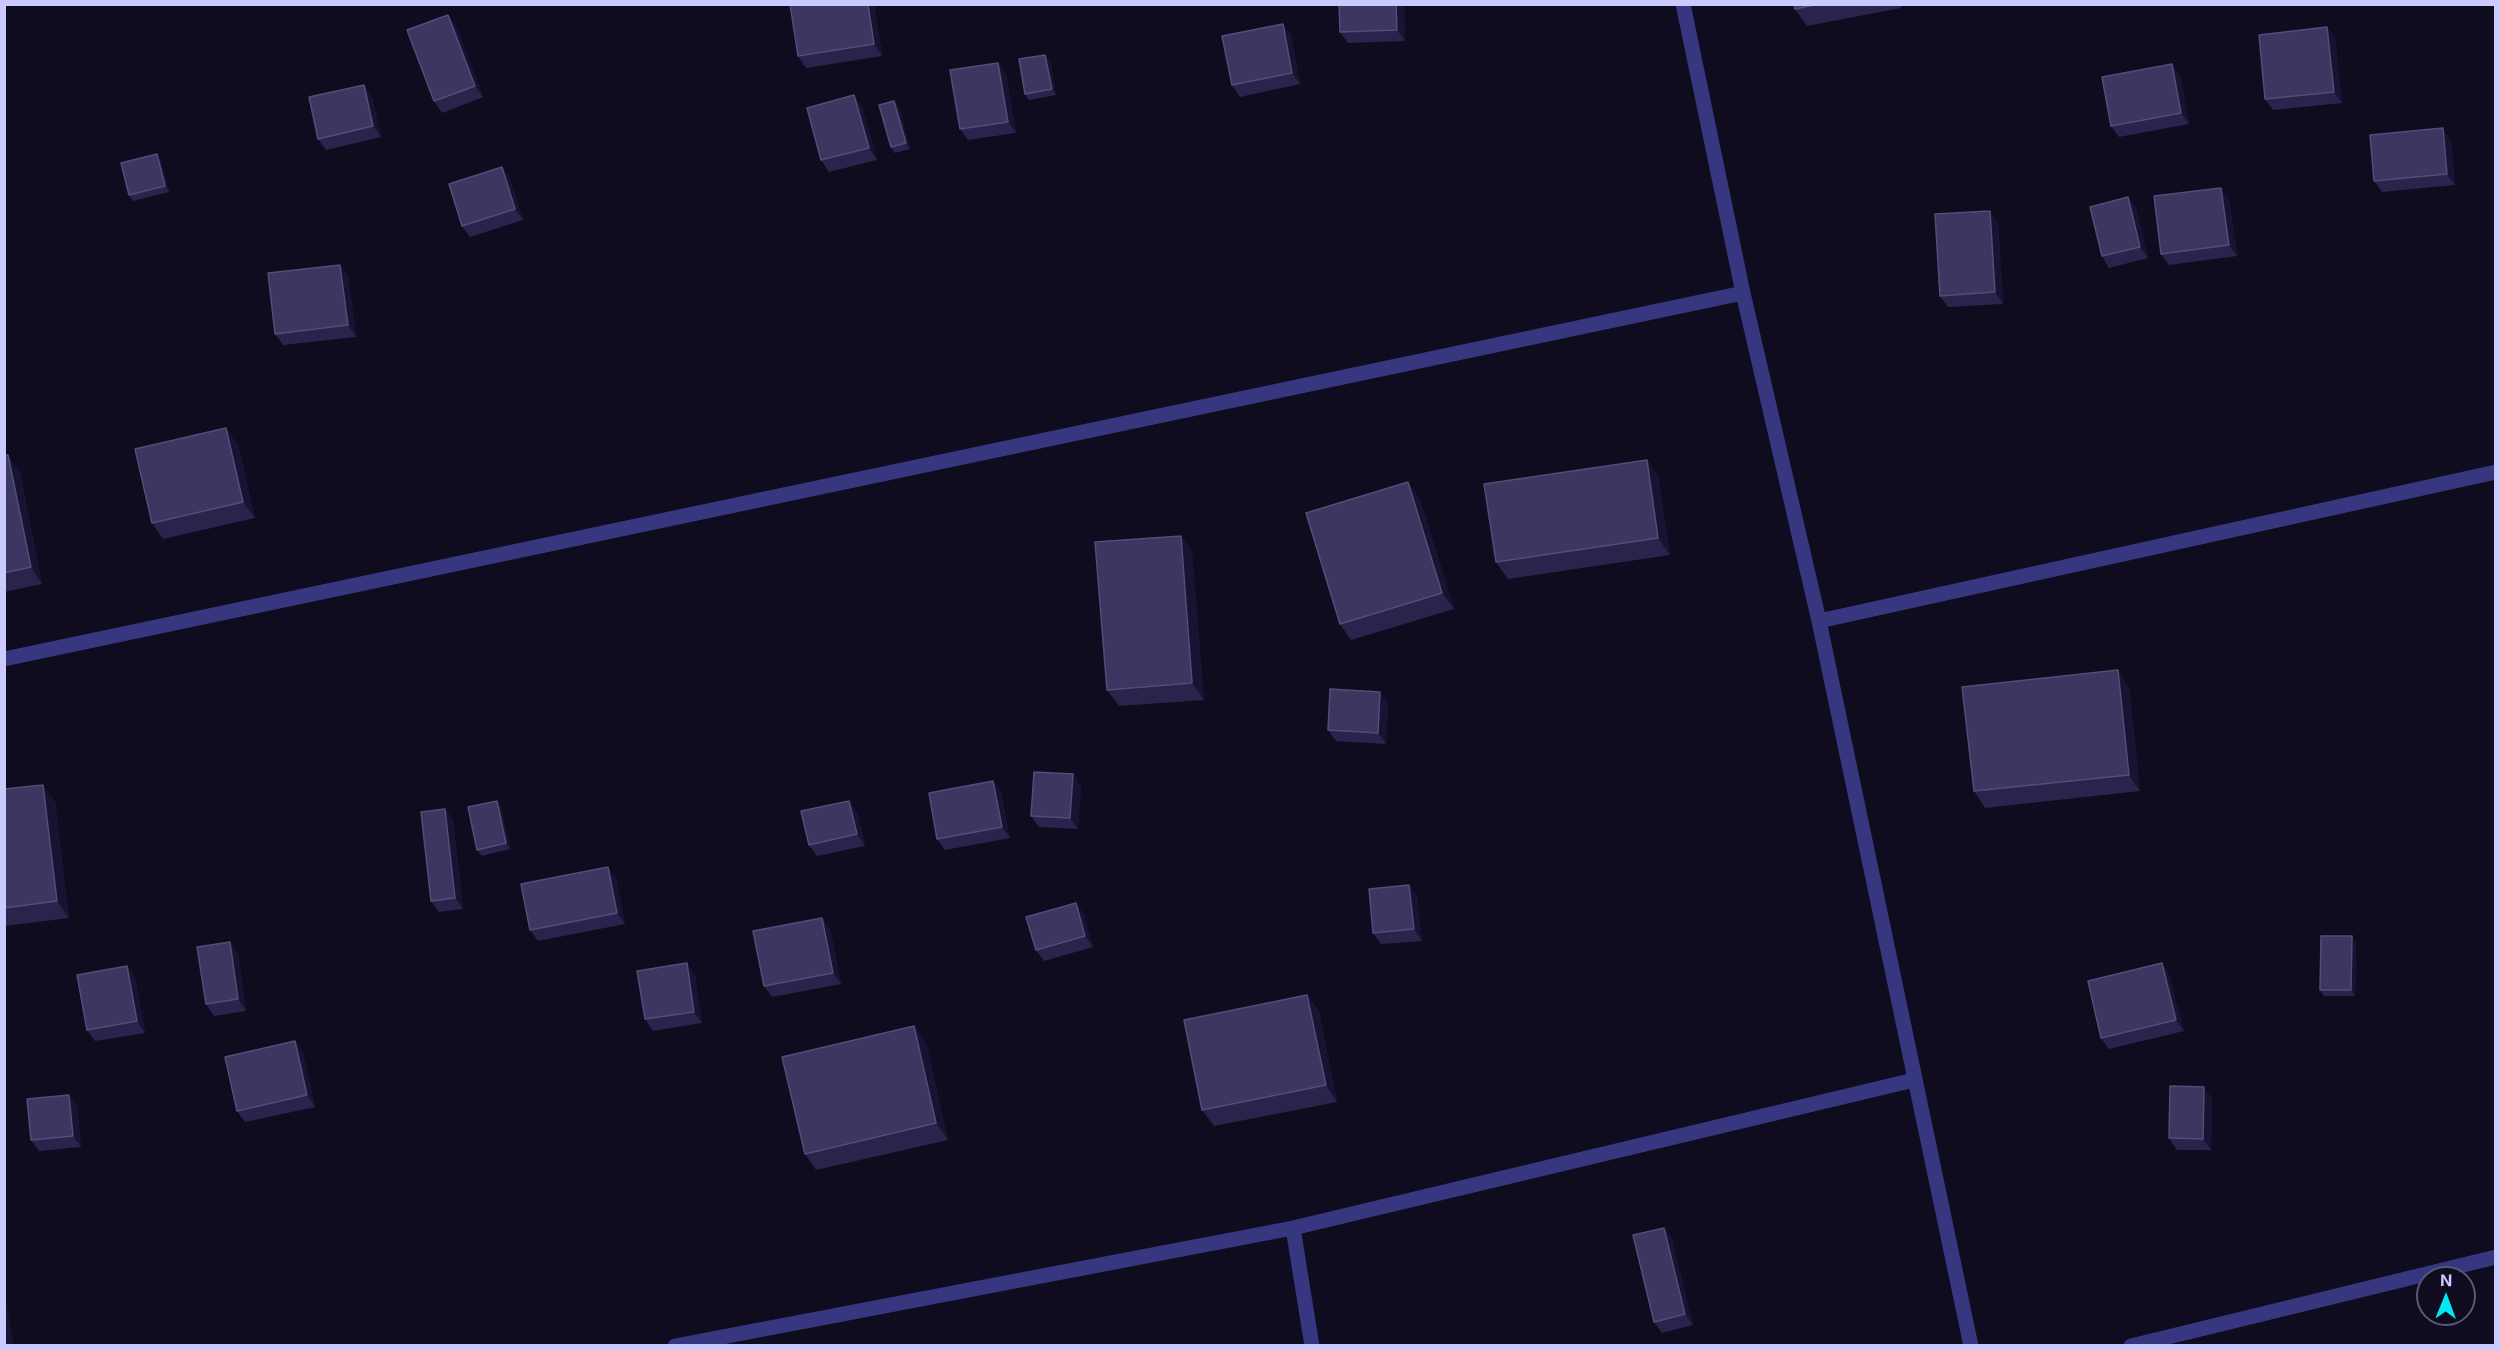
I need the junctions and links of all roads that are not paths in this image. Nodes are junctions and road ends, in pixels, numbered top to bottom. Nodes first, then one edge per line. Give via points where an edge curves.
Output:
1 (1683, 4) edge
2 (1743, 293) junction
3 (2496, 472) edge
4 (1819, 621) junction
5 (4, 659) edge
6 (1914, 1080) junction
7 (1293, 1228) junction
8 (2496, 1257) edge
9 (675, 1346) edge
10 (1312, 1346) edge
11 (1971, 1346) edge
12 (2131, 1346) edge

1 - 2 street
2 - 4 street
2 - 5 street
3 - 4 street
4 - 6 street
6 - 7 street
6 - 11 street
7 - 9 street
7 - 10 street
8 - 12 street

